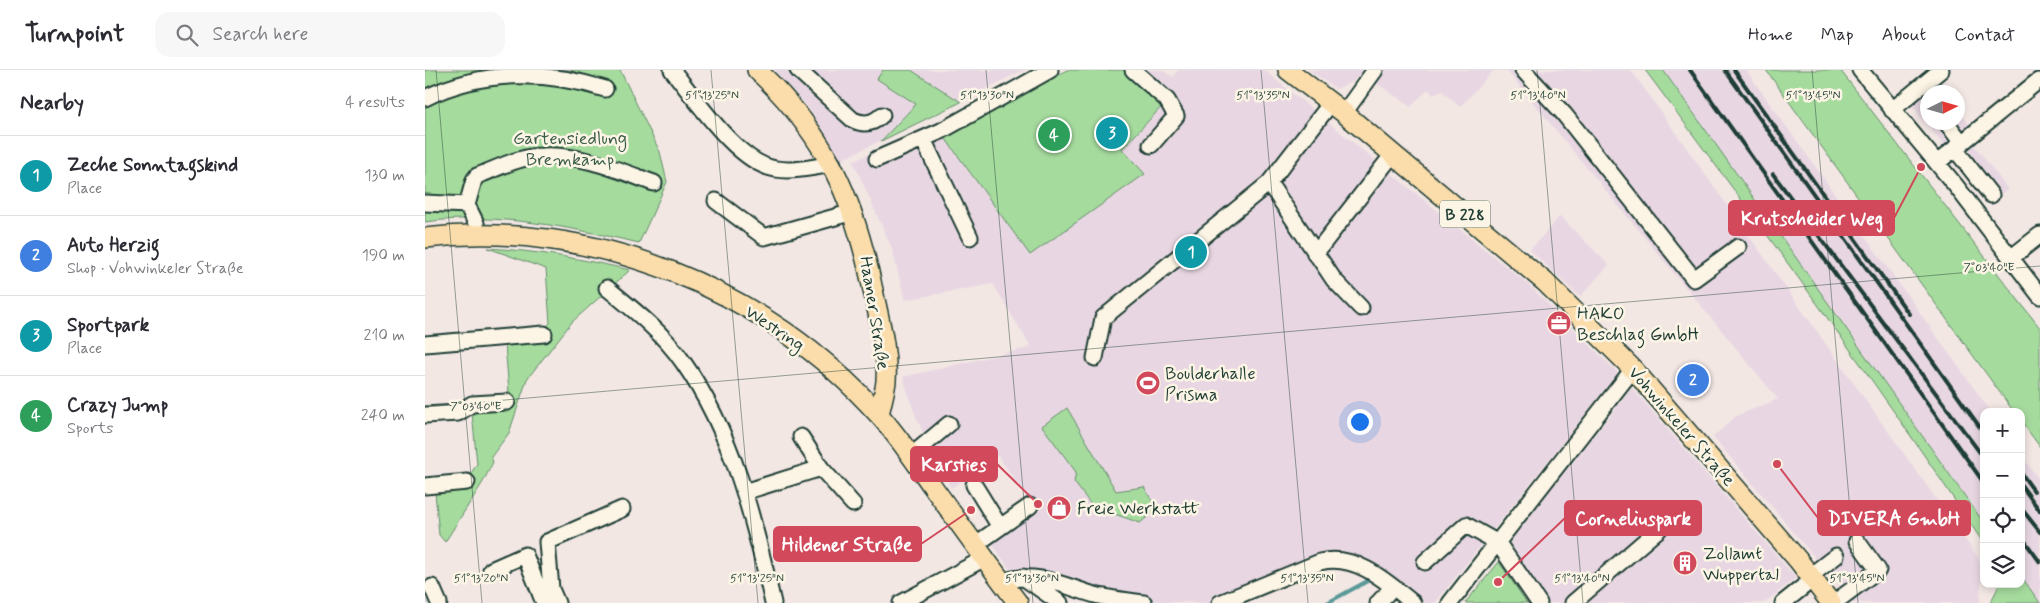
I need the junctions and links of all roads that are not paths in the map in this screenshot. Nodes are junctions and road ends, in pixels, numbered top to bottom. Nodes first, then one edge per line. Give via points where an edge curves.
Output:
1 (672, 70) edge
2 (757, 70) edge
3 (798, 70) edge
4 (1050, 70) edge
5 (1133, 70) edge
6 (1288, 70) edge
7 (1375, 70) edge
8 (1523, 70) edge
9 (1860, 70) edge
10 (1941, 70) edge
11 (2037, 78) edge
12 (1929, 85) edge
13 (605, 89) dead end
14 (1920, 95) edge
15 (425, 98) edge
16 (1338, 108) junction
17 (1893, 110) junction
18 (882, 115) dead end
19 (1952, 130) edge
20 (923, 139) junction
21 (1963, 143) junction
22 (1151, 145) dead end
23 (1393, 154) junction
24 (877, 159) dead end
25 (833, 164) junction
26 (1937, 164) junction
27 (654, 183) dead end
28 (1269, 183) junction
29 (1991, 195) dead end
30 (716, 200) dead end
31 (425, 203) edge
32 (467, 205) junction
33 (853, 212) junction
34 (476, 234) junction
35 (2040, 235) edge
36 (969, 237) dead end
37 (425, 238) edge
38 (1738, 247) dead end
39 (1315, 254) junction
40 (2012, 257) junction
41 (607, 288) dead end
42 (2040, 296) edge
43 (1361, 308) dead end
44 (544, 334) dead end
45 (425, 344) edge
46 (1095, 358) dead end
47 (1633, 369) junction
48 (507, 402) dead end
49 (425, 415) edge
50 (879, 415) junction
51 (949, 424) dead end
52 (801, 437) dead end
53 (911, 456) junction
54 (821, 468) junction
55 (467, 482) dead end
56 (974, 485) dead end
57 (425, 486) edge
58 (744, 492) junction
59 (853, 504) dead end
60 (1030, 506) dead end
61 (622, 509) dead end
62 (1000, 527) junction
63 (1660, 528) dead end
64 (1857, 541) dead end
65 (1498, 543) junction
66 (980, 552) junction
67 (1836, 556) dead end
68 (1425, 562) dead end
69 (491, 570) dead end
70 (1023, 577) junction
71 (1812, 578) junction
72 (1002, 582) junction
73 (432, 587) dead end
74 (1393, 587) junction
75 (439, 603) edge
76 (544, 603) edge
77 (557, 603) edge
78 (773, 603) edge
79 (901, 603) edge
80 (1018, 603) edge
81 (1060, 603) edge
82 (1144, 603) edge
83 (1220, 603) edge
84 (1379, 603) edge
85 (1413, 603) edge
86 (1450, 603) edge
87 (1539, 603) edge
88 (1573, 603) edge
89 (1783, 603) edge
90 (1833, 603) edge

1 - 25 street via 719,129 764,166 790,170
2 - 25 main road, Haaner Straße via 794,107
3 - 18 street via 853,120 861,124 876,122
4 - 20 street
5 - 22 street via 1167,100 1176,116
6 - 16 main road, Vohwinkeler Straße / B 228
7 - 16 street
8 - 38 street via 1564,114 1694,279
9 - 17 street
10 - 12 street
11 - 21 street
13 - 15 street via 583,80 538,70 476,74 445,85
14 - 17 street
16 - 23 main road, Vohwinkeler Straße / B 228
16 - 28 street
17 - 26 street
19 - 21 street
20 - 24 street
20 - 36 street
21 - 26 street
21 - 29 street
23 - 39 street
23 - 47 main road, Vohwinkeler Straße / B 228 via 1545,282
25 - 33 main road, Haaner Straße
26 - 40 street
27 - 32 street via 571,158 541,156 515,161 477,176
28 - 39 street
28 - 46 street via 1103,318
30 - 33 street via 764,236
31 - 32 street
32 - 34 street via 476,223
33 - 50 main road, Haaner Straße via 864,247 884,344 886,382
34 - 37 main road, Westring
34 - 50 main road, Westring via 515,235 598,248 668,269 754,312 813,354
35 - 40 street
39 - 43 street
40 - 42 street
41 - 58 street via 643,318 683,361 709,406
44 - 45 street
47 - 65 street
47 - 71 main road, Vohwinkeler Straße / B 228
48 - 49 street via 472,404 458,413
50 - 53 main road, Westring
51 - 53 street
52 - 54 street
53 - 66 main road, Westring
54 - 58 street
54 - 59 street
55 - 57 street
56 - 62 street
58 - 78 street
60 - 62 street
61 - 77 street via 547,542 551,589
62 - 66 street
63 - 88 street
64 - 90 street via 1878,570
65 - 68 street via 1466,525
65 - 86 street
65 - 87 street
66 - 72 main road, Westring
66 - 79 street
67 - 71 street
69 - 76 street via 525,555
70 - 72 street
70 - 81 street
70 - 82 street via 1036,576 1097,595
71 - 89 street
71 - 90 main road, Vohwinkeler Straße / B 228
72 - 80 main road, Westring
73 - 75 street
74 - 83 street via 1374,572 1333,558
74 - 84 street
74 - 85 street

